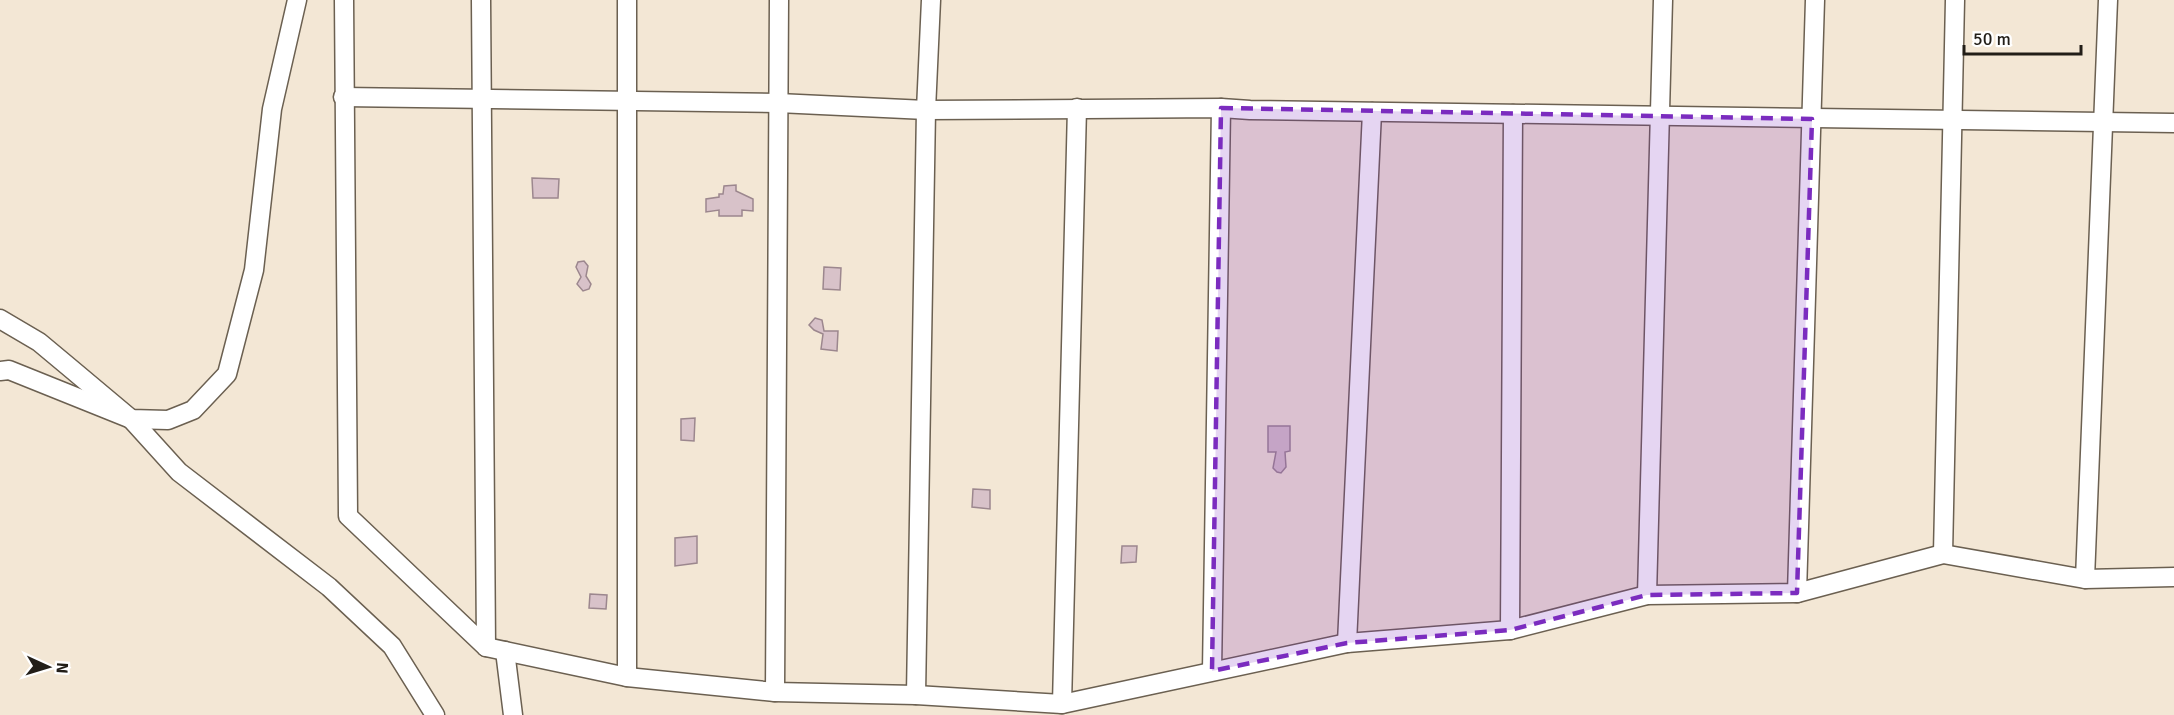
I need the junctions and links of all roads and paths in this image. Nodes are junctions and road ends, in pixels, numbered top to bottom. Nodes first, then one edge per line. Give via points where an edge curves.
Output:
1 (297, 0) edge
2 (344, 0) edge
3 (481, 0) edge
4 (627, 0) edge
5 (779, 0) edge
6 (931, 0) edge
7 (1663, 0) edge
8 (1815, 0) edge
9 (1955, 0) edge
10 (2108, 0) edge
11 (343, 97) junction
12 (483, 99) junction
13 (626, 101) junction
14 (778, 103) junction
15 (1077, 108) junction
16 (1221, 108) junction
17 (926, 110) junction
18 (1372, 112) junction
19 (1512, 114) junction
20 (1660, 116) junction
21 (1812, 118) junction
22 (1952, 121) junction
23 (2103, 123) junction
24 (2174, 123) edge
25 (0, 319) edge
26 (0, 371) edge
27 (131, 419) junction
28 (1943, 554) junction
29 (2174, 577) edge
30 (2085, 579) junction
31 (1797, 593) junction
32 (1647, 595) junction
33 (1510, 630) junction
34 (1347, 643) junction
35 (486, 647) junction
36 (505, 651) junction
37 (1212, 671) junction
38 (627, 677) junction
39 (775, 692) junction
40 (915, 695) junction
41 (1062, 704) junction
42 (435, 715) edge
43 (513, 715) edge

1 - 27 street via 272,109 254,270 227,374 193,410 168,420
2 - 11 street
3 - 12 street
4 - 13 street
5 - 14 street
6 - 17 street
7 - 20 street
8 - 21 street
9 - 22 street
10 - 23 street
11 - 12 street
11 - 35 street via 348,516
12 - 13 street
12 - 35 street
13 - 14 street
13 - 38 street
14 - 17 street
14 - 39 street
15 - 16 street
15 - 17 street
15 - 41 street
16 - 18 street
16 - 37 street
17 - 40 street
18 - 19 street
18 - 34 street
19 - 20 street
19 - 33 street
20 - 21 street
20 - 32 street
21 - 22 street
21 - 31 street
22 - 23 street
22 - 28 street
23 - 24 street
23 - 30 street
25 - 27 street via 39,342
26 - 27 street via 9,370
27 - 42 street via 179,472 329,587 392,646
28 - 30 street
28 - 31 street
29 - 30 street
31 - 32 street
32 - 33 street
33 - 34 street
34 - 37 street
35 - 36 street
36 - 38 street
36 - 43 street
37 - 41 street
38 - 39 street
39 - 40 street
40 - 41 street

